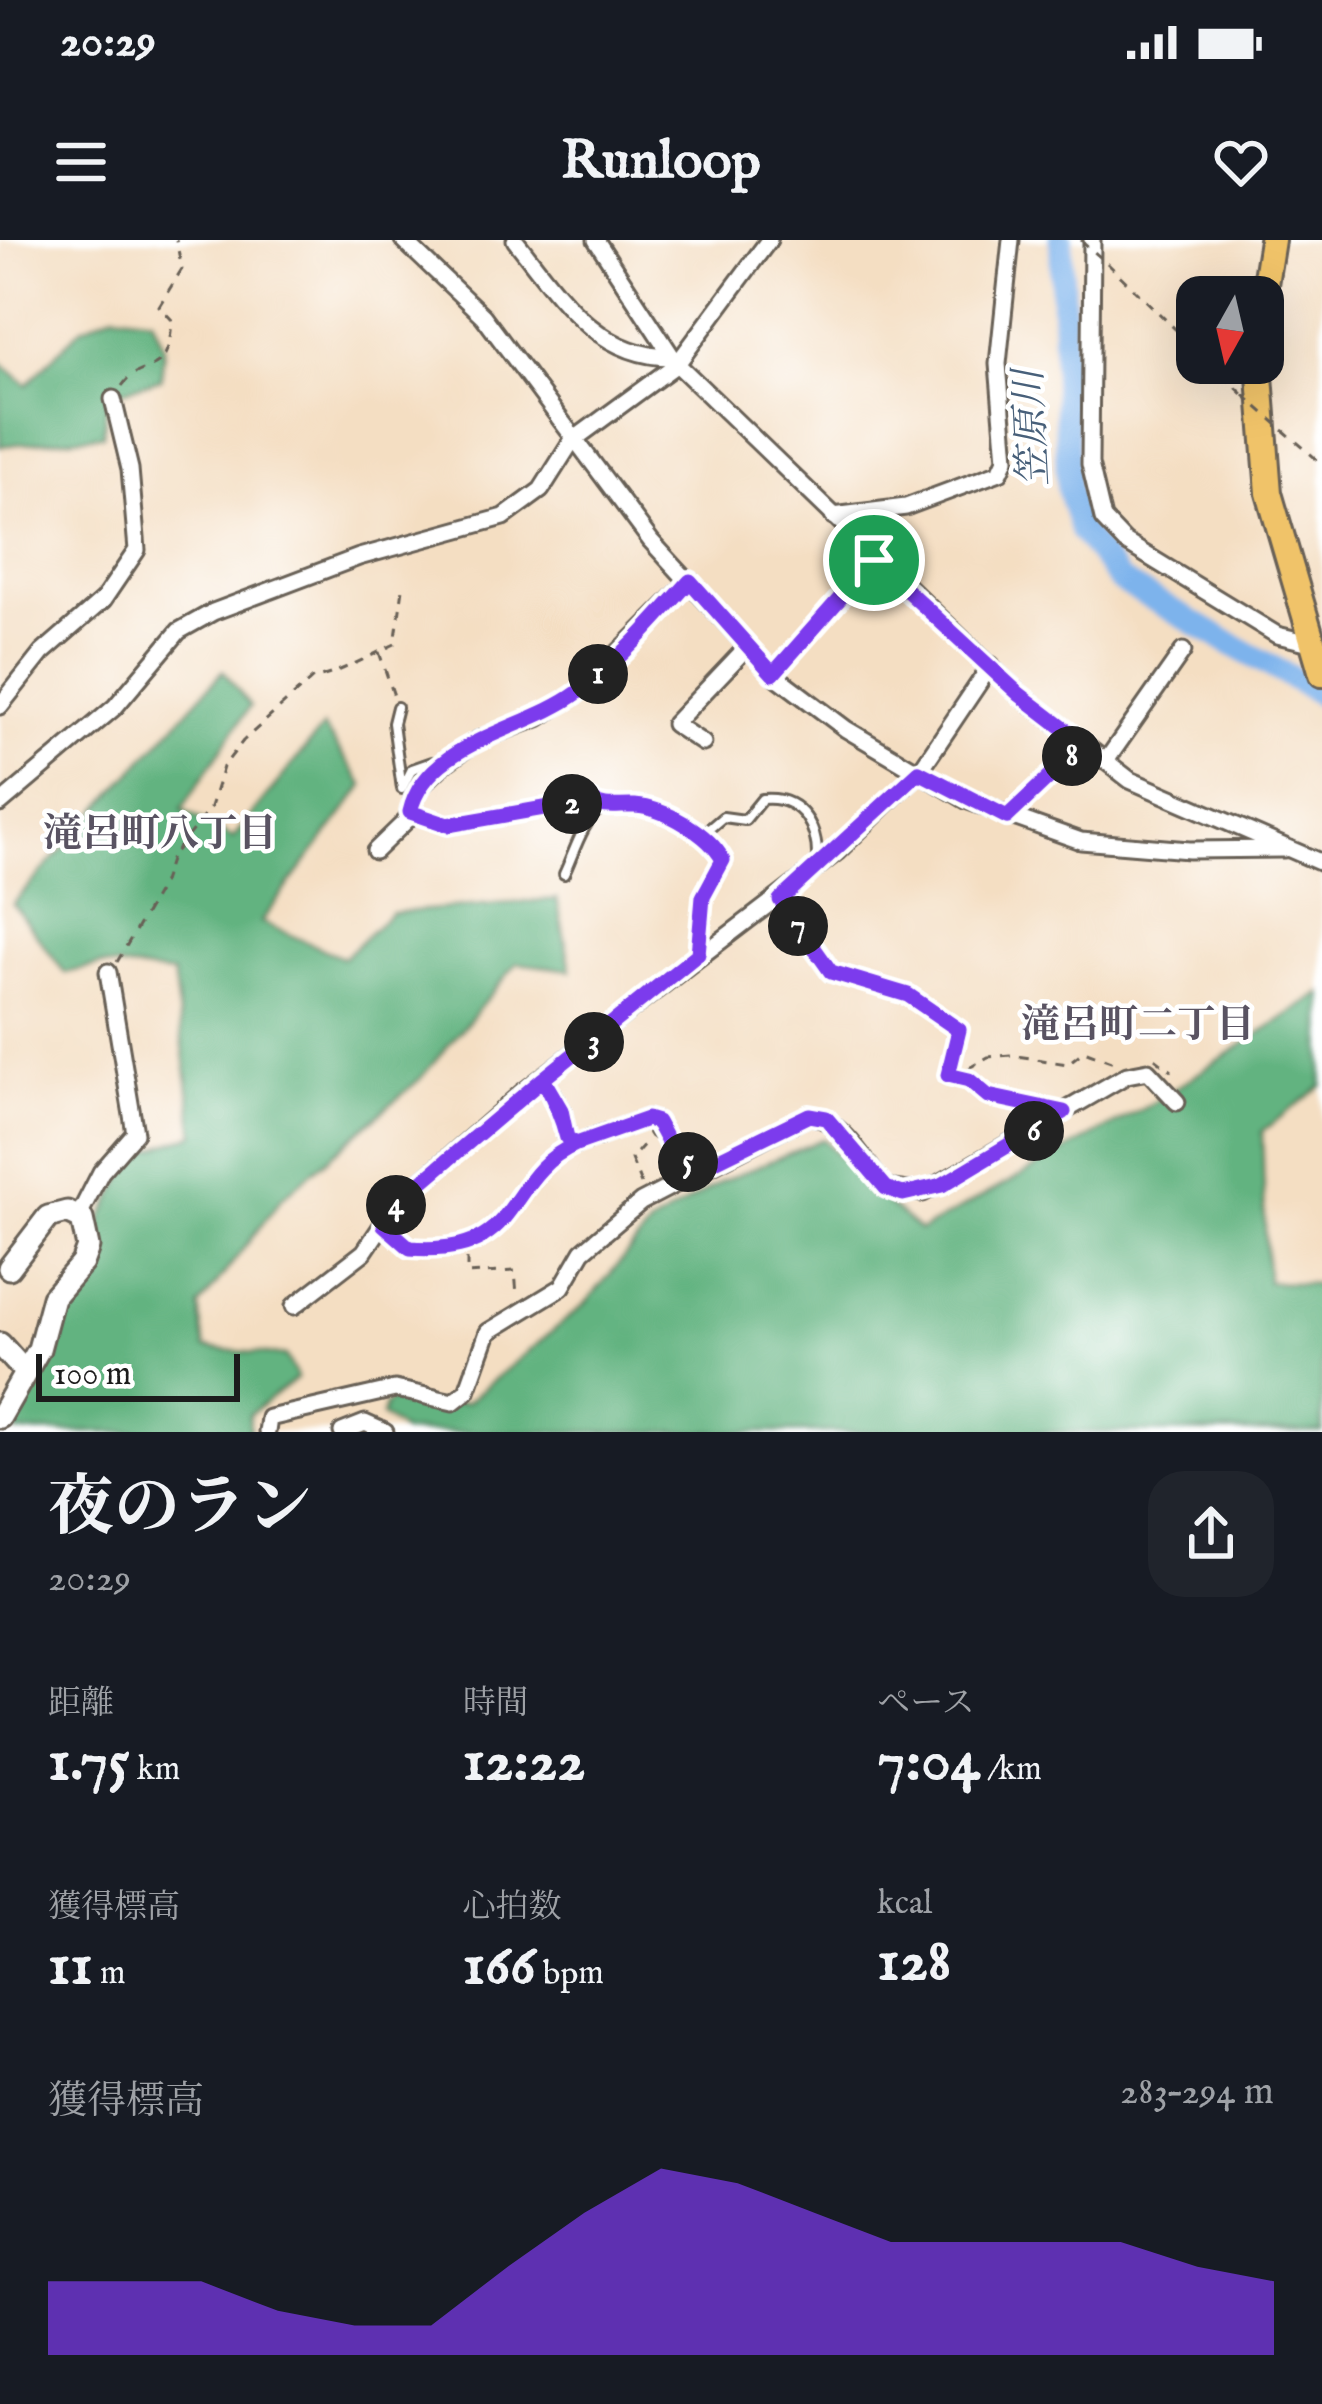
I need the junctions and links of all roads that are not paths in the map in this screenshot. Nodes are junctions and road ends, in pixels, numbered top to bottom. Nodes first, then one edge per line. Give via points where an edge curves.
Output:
1 (404, 240) edge
2 (514, 240) edge
3 (596, 240) edge
4 (770, 240) edge
5 (1011, 240) edge
6 (1093, 240) edge
7 (1272, 240) edge
8 (1266, 276) edge
9 (675, 361) junction
10 (1261, 384) edge
11 (113, 399) road end
12 (572, 441) junction
13 (832, 516) junction
14 (690, 581) junction
15 (748, 646) junction
16 (1183, 652) dead end
17 (1319, 656) edge
18 (991, 664) junction
19 (0, 706) edge
20 (397, 707) road end
21 (703, 743) dead end
22 (1106, 761) junction
23 (443, 765) junction
24 (919, 772) junction
25 (0, 804) edge
26 (703, 834) junction
27 (1284, 849) junction
28 (375, 851) dead end
29 (1322, 863) edge
30 (818, 868) junction
31 (564, 874) dead end
32 (780, 900) junction
33 (698, 954) junction
34 (831, 972) joint
35 (108, 973) road end
36 (543, 1079) junction
37 (1177, 1102) dead end
38 (1064, 1112) junction
39 (657, 1130) road end
40 (78, 1217) junction
41 (4, 1269) edge
42 (294, 1306) dead end
43 (0, 1344) edge
44 (25, 1372) junction
45 (0, 1417) edge
46 (267, 1432) edge
47 (342, 1432) edge
48 (385, 1432) edge

1 - 12 street via 483,316
2 - 9 street via 590,330 629,351
3 - 9 street
4 - 9 street
5 - 13 street via 998,364 1006,460 1000,472 906,507
6 - 17 street via 1090,464 1103,519 1125,542
7 - 8 main road
9 - 12 street
9 - 13 street
10 - 17 main road via 1269,493
11 - 19 street via 137,550 114,587 42,653
12 - 14 street
12 - 25 street via 541,490 504,517 359,557 179,631 116,707
13 - 18 street
14 - 15 street
14 - 23 street via 579,692
15 - 21 street via 674,724
15 - 24 street via 846,729
16 - 22 street
18 - 22 street
18 - 24 street
20 - 23 lane via 402,789 412,770
22 - 27 street via 1130,780
23 - 28 street
24 - 27 street via 1007,817 1109,847
24 - 30 street
26 - 30 lane via 723,817 745,820 771,797 809,818
26 - 31 lane via 642,806 603,808
26 - 33 lane via 723,860 703,897
27 - 29 street
30 - 32 street
32 - 33 street
32 - 34 street
33 - 36 street
34 - 38 lane via 908,995 959,1030 948,1075 988,1096
35 - 40 street via 135,1133 101,1172
36 - 39 street via 576,1144 647,1119
36 - 42 street via 397,1203 364,1252
37 - 38 street via 1148,1070
38 - 46 street via 923,1193 886,1188 838,1128 809,1115 648,1198 583,1251 562,1287 488,1332 467,1391 453,1402 415,1391 372,1392 280,1413 269,1418
40 - 41 street via 48,1217
40 - 44 street via 88,1246 52,1297
43 - 44 street
44 - 45 street
47 - 48 street via 365,1423

